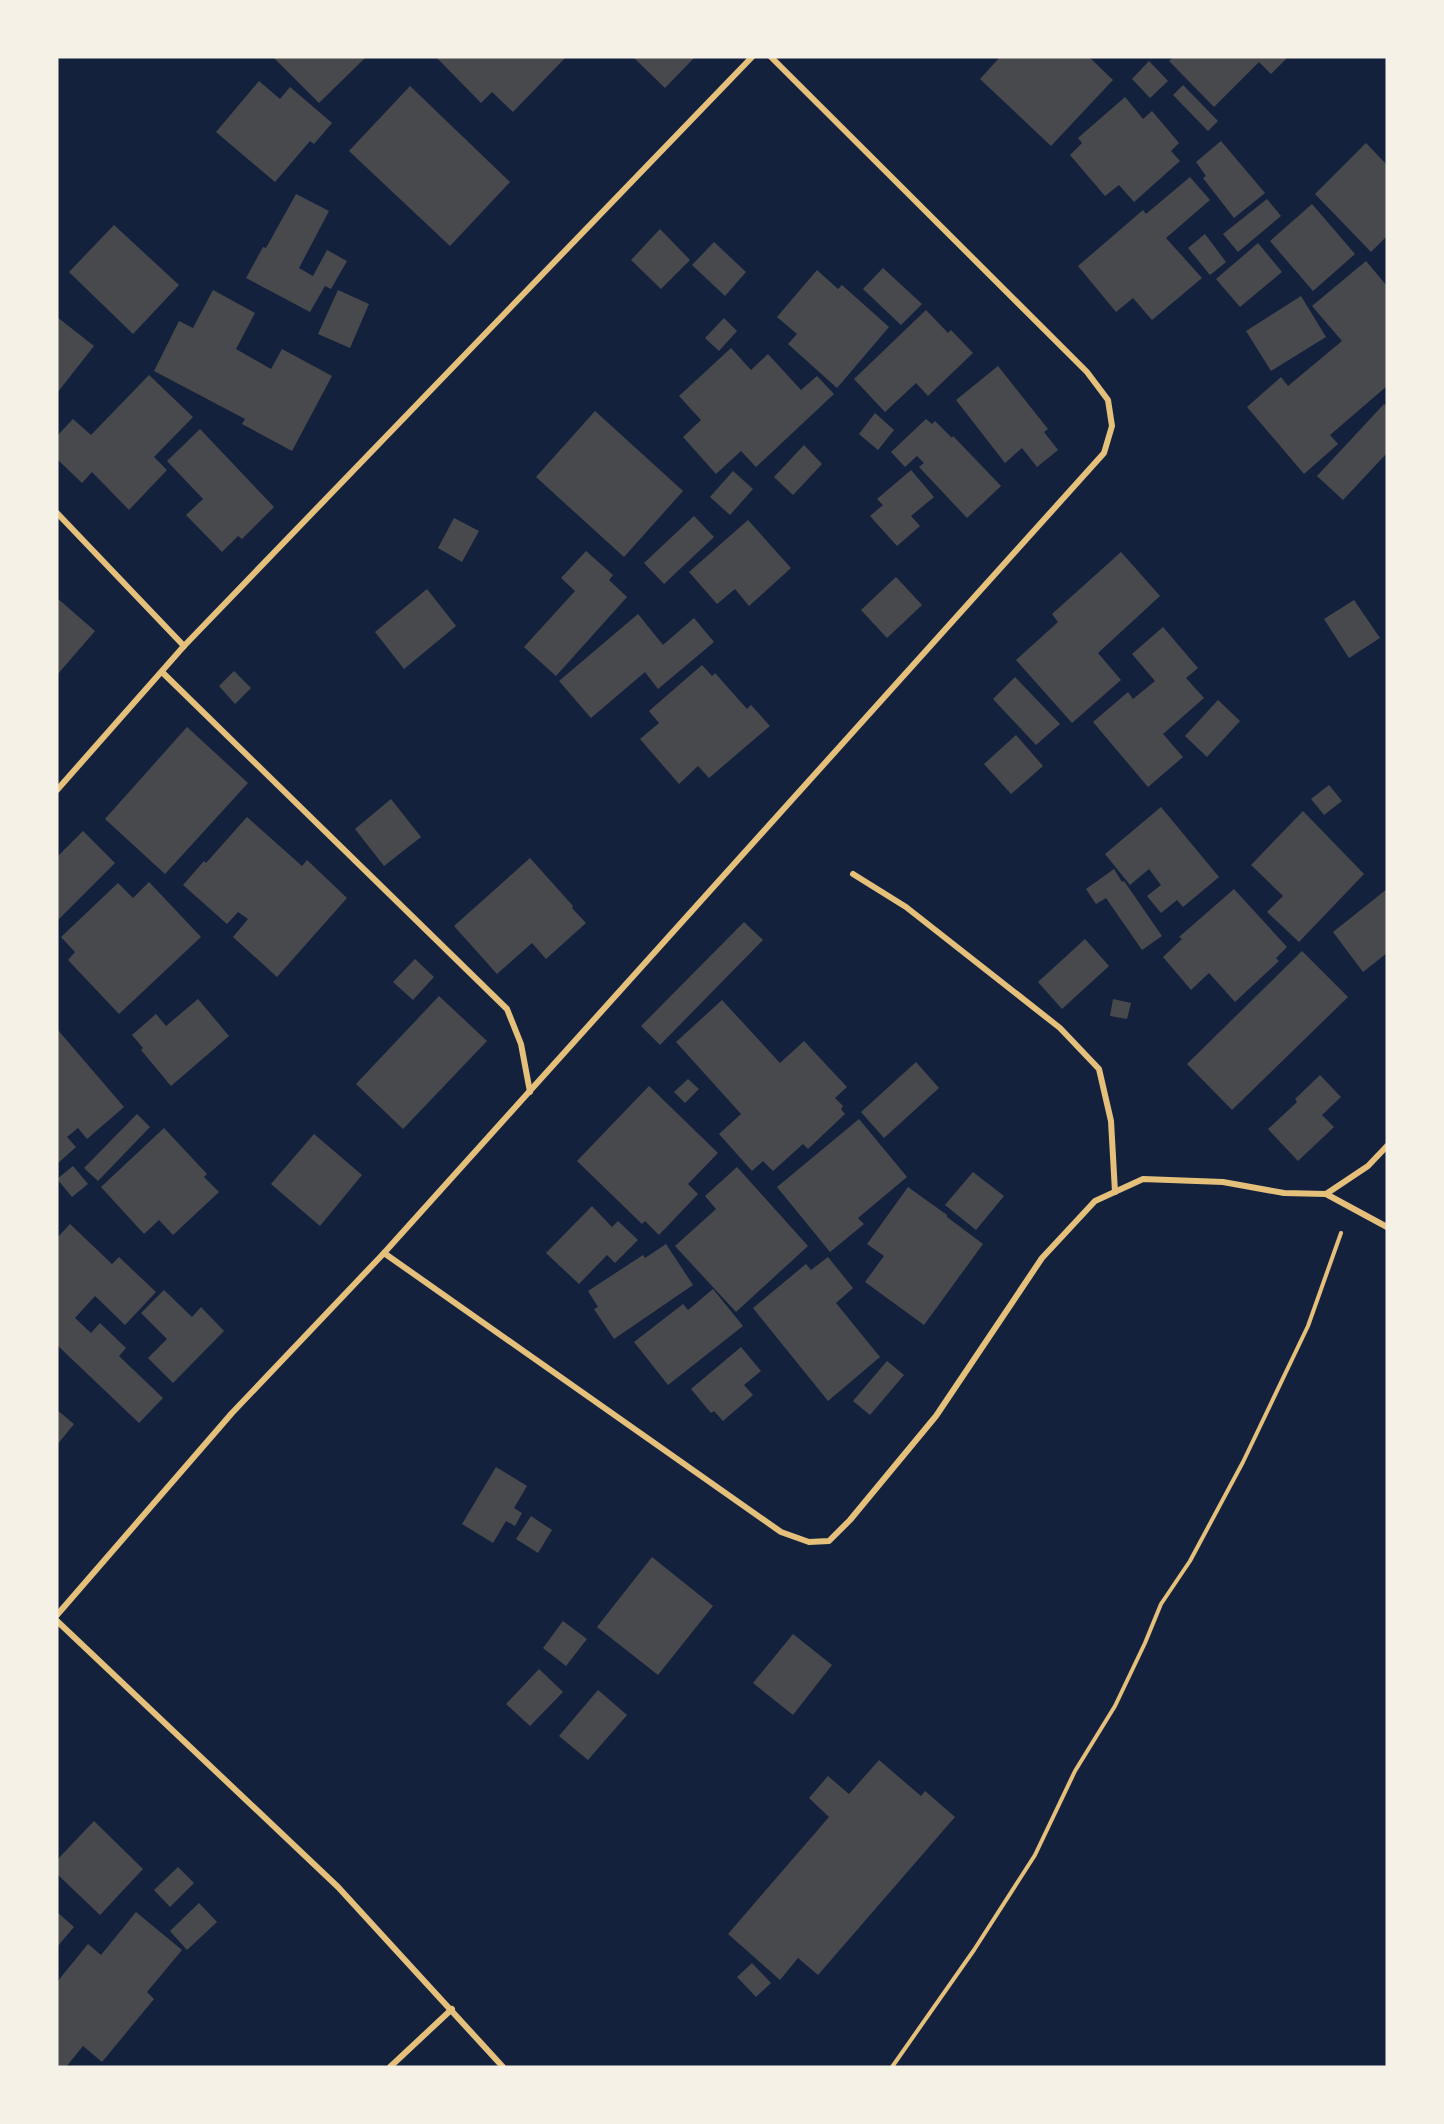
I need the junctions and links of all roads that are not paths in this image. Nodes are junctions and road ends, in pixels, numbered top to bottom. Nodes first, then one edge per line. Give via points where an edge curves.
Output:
1 (752, 57) edge
2 (771, 57) edge
3 (57, 513) edge
4 (184, 646) junction
5 (162, 672) junction
6 (57, 790) edge
7 (854, 874) dead end
8 (530, 1092) junction
9 (1387, 1146) edge
10 (1115, 1192) junction
11 (1326, 1194) junction
12 (1387, 1227) edge
13 (384, 1253) junction
14 (57, 1615) edge
15 (57, 1621) edge
16 (452, 2009) junction
17 (390, 2067) edge
18 (503, 2067) edge

1 - 4 street
2 - 8 street via 1087,372 1108,400 1112,426 1104,453
3 - 4 street
4 - 5 street
5 - 6 street
5 - 8 street via 507,1009 521,1044
7 - 10 street via 906,907 1060,1028 1099,1069 1111,1121
8 - 13 street
9 - 11 street via 1368,1166
10 - 11 street via 1143,1179 1223,1182 1284,1193
10 - 13 street via 1095,1201 1042,1258 936,1416 829,1541 809,1542 781,1532
11 - 12 street
13 - 14 street via 232,1413
15 - 16 street via 338,1887
16 - 17 street
16 - 18 street

